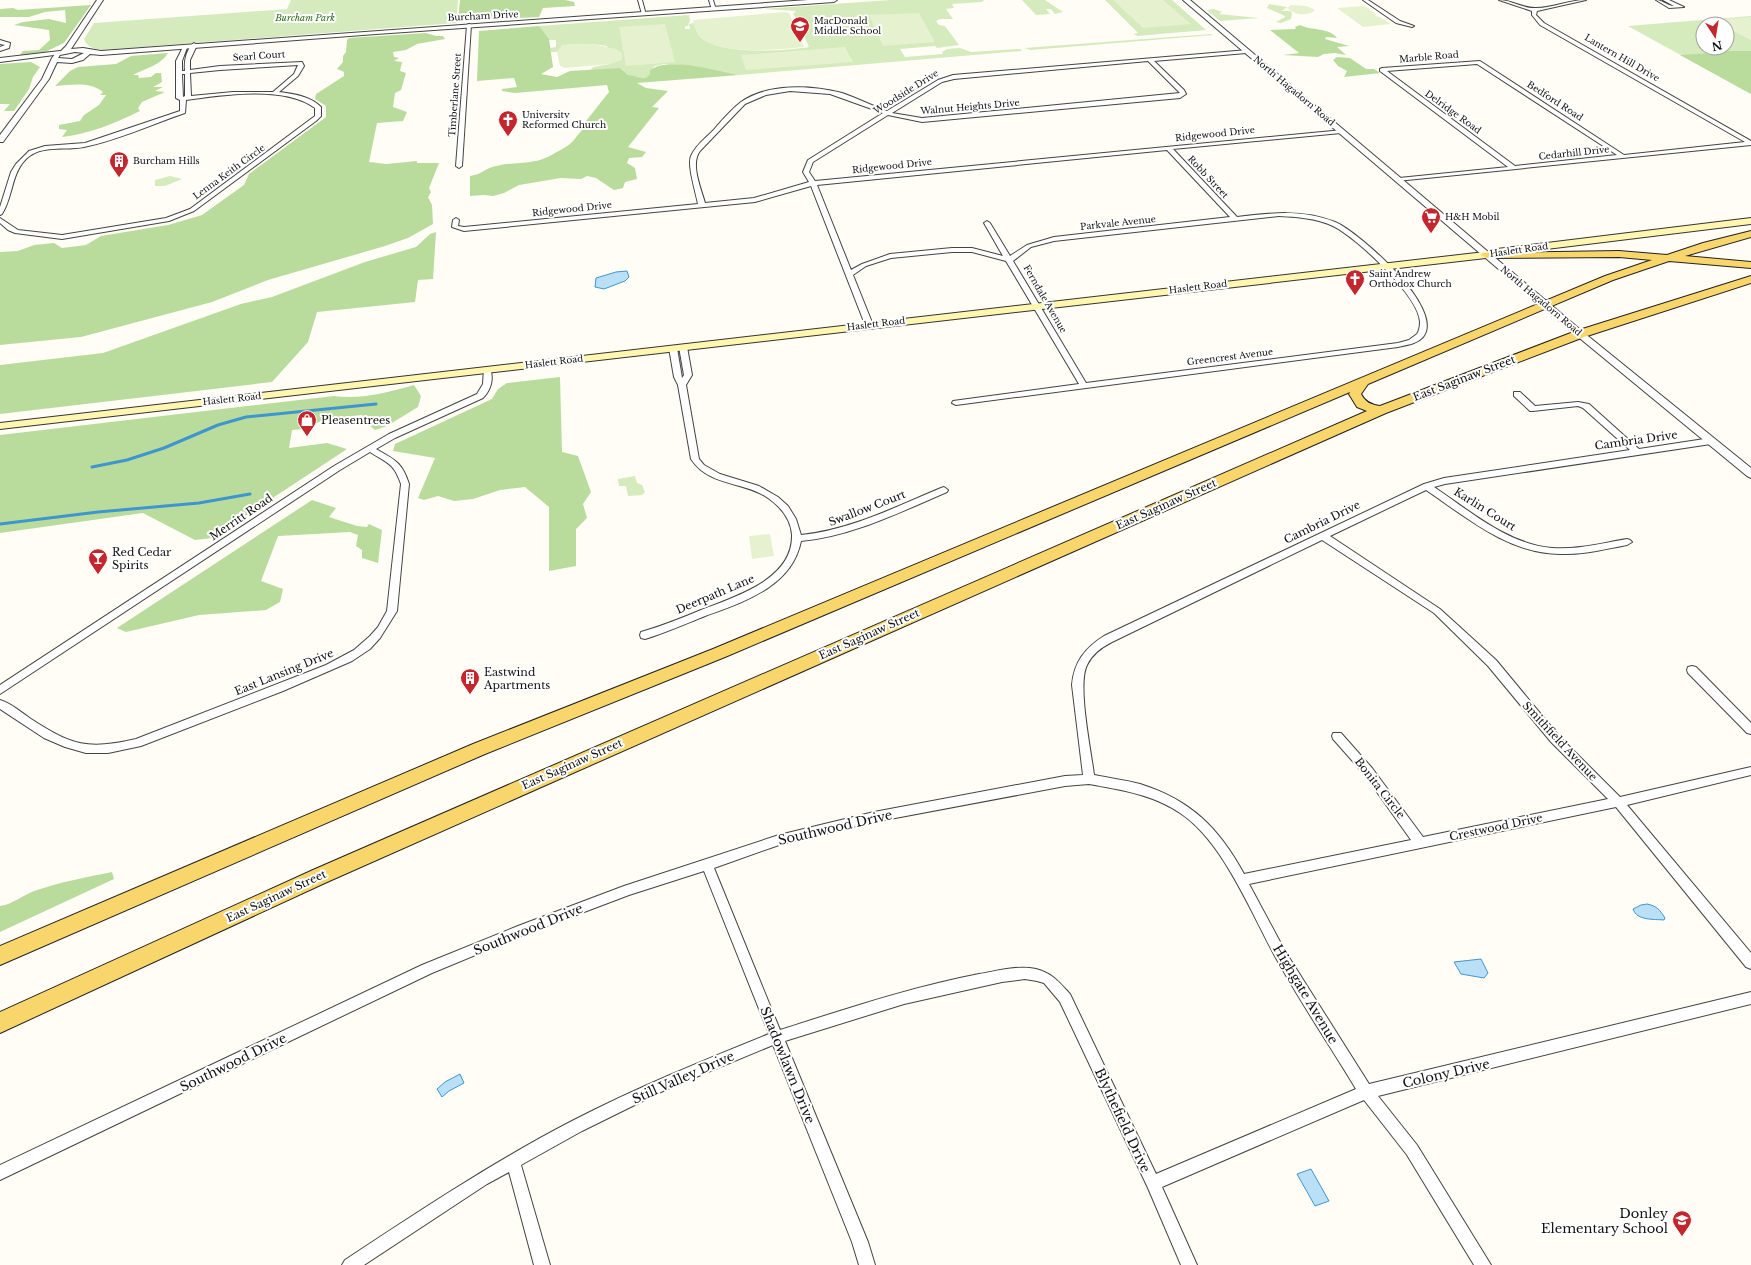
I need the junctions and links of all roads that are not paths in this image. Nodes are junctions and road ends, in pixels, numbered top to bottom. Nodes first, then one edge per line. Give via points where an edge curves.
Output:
1 (100, 0) edge
2 (640, 0) edge
3 (711, 0) edge
4 (834, 0) edge
5 (1186, 0) edge
6 (1365, 0) edge
7 (1501, 0) edge
8 (1584, 0) edge
9 (1658, 0) edge
10 (1665, 0) edge
11 (714, 9) junction
12 (1535, 10) junction
13 (644, 14) junction
14 (469, 25) junction
15 (1412, 26) dead end
16 (74, 40) junction
17 (0, 42) edge
18 (194, 45) junction
19 (186, 46) junction
20 (0, 49) edge
21 (85, 51) junction
22 (132, 51) junction
23 (1246, 51) junction
24 (62, 53) junction
25 (13, 59) junction
26 (1149, 59) junction
27 (0, 60) edge
28 (54, 60) junction
29 (76, 60) junction
30 (1477, 62) joint
31 (1382, 70) joint
32 (187, 72) junction
33 (179, 73) junction
34 (45, 79) junction
35 (275, 94) junction
36 (184, 99) junction
37 (890, 113) junction
38 (1341, 131) junction
39 (0, 140) edge
40 (1751, 143) edge
41 (1168, 148) junction
42 (1624, 156) junction
43 (459, 166) dead end
44 (1514, 168) junction
45 (1399, 180) junction
46 (812, 183) junction
47 (702, 205) junction
48 (0, 213) edge
49 (1235, 219) junction
50 (0, 220) edge
51 (456, 220) dead end
52 (1751, 221) edge
53 (987, 223) dead end
54 (1751, 234) edge
55 (1486, 255) junction
56 (1667, 258) junction
57 (1010, 260) junction
58 (1751, 265) edge
59 (1384, 266) junction
60 (849, 274) junction
61 (1751, 279) edge
62 (1547, 305) junction
63 (1037, 306) junction
64 (869, 325) junction
65 (1580, 334) junction
66 (678, 347) junction
67 (487, 370) junction
68 (1362, 384) junction
69 (1084, 386) junction
70 (1517, 394) dead end
71 (956, 403) dead end
72 (1381, 410) junction
73 (0, 426) edge
74 (1711, 440) junction
75 (369, 448) junction
76 (1637, 452) junction
77 (1751, 474) edge
78 (1427, 486) junction
79 (944, 490) dead end
80 (1323, 536) junction
81 (797, 538) junction
82 (1627, 542) dead end
83 (645, 635) dead end
84 (1692, 670) dead end
85 (0, 690) edge
86 (0, 704) edge
87 (1751, 730) edge
88 (1337, 736) dead end
89 (1751, 770) edge
90 (1089, 779) junction
91 (1618, 802) junction
92 (1420, 843) junction
93 (707, 865) junction
94 (1241, 880) junction
95 (0, 956) edge
96 (1751, 963) edge
97 (1048, 979) joint
98 (1751, 998) edge
99 (0, 1023) edge
100 (777, 1038) junction
101 (1366, 1092) junction
102 (513, 1162) junction
103 (0, 1173) edge
104 (1153, 1183) junction
105 (350, 1265) edge
106 (542, 1265) edge
107 (867, 1265) edge
108 (1189, 1265) edge
109 (1483, 1265) edge

1 - 16 street
2 - 13 street
3 - 11 street
4 - 11 street, Burcham Drive
5 - 23 street, North Hagadorn Road
6 - 15 street via 1398,22
7 - 12 street
8 - 12 street
9 - 10 street via 1669,7 1682,6
11 - 13 street, Burcham Drive
12 - 40 street, Lantern Hill Drive via 1534,15 1542,24
13 - 14 street, Burcham Drive
14 - 18 street, Burcham Drive
14 - 43 street, Timberlane Street
16 - 21 street
16 - 24 street
17 - 20 street via 8,44 7,47
18 - 19 street, Burcham Drive
18 - 32 street via 187,60
19 - 22 street, Burcham Drive
19 - 33 street via 179,61
21 - 22 street, Burcham Drive via 95,54
21 - 24 street, Burcham Drive
21 - 29 street via 87,55
22 - 29 street, Burcham Drive
23 - 26 street, Woodside Drive
23 - 38 street, North Hagadorn Road
24 - 25 street
24 - 28 street via 55,56
25 - 27 street
25 - 28 street
26 - 37 street, Woodside Drive via 953,76 940,81
26 - 37 street, Walnut Heights Drive via 1182,91 1180,96 935,120 912,120
28 - 29 street
28 - 34 street
29 - 34 street via 61,66
30 - 31 street, Marble Road
30 - 42 street, Bedford Road
31 - 44 street, Delridge Road
32 - 33 street, Searl Court
32 - 35 street, Searl Court via 300,63 296,76
32 - 36 street via 188,97
33 - 36 street via 179,98
34 - 39 street
35 - 36 street, Lenna Keith Circle
35 - 50 street, Lenna Keith Circle via 291,95 311,101 318,107 318,116 230,183 192,210 179,216 62,237 17,232
36 - 48 street via 183,112 84,146 47,147 30,153 11,175 6,200
37 - 46 street, Woodside Drive via 810,161 806,172
37 - 47 street, Walnut Heights Drive via 823,91 772,92 747,101 737,108 693,157 692,166
38 - 41 street, Ridgewood Drive
38 - 45 street, North Hagadorn Road
40 - 42 street, Cedarhill Drive
41 - 46 street, Ridgewood Drive
41 - 49 street, Robb Street
42 - 44 street, Cedarhill Drive
44 - 45 street, Cedarhill Drive
45 - 55 street, North Hagadorn Road
46 - 47 street, Ridgewood Drive via 761,199
46 - 60 street, Woodside Drive
47 - 51 street, Ridgewood Drive via 464,229 456,227
49 - 57 street, Parkvale Avenue via 1041,241 1028,246
49 - 59 street, Parkvale Avenue via 1279,214 1317,218 1341,228
52 - 55 main road, Haslett Road
53 - 57 street, Ferndale Avenue
54 - 56 main road
55 - 56 main road via 1590,253
55 - 59 main road, Haslett Road
55 - 62 street, North Hagadorn Road
56 - 58 main road
56 - 62 main road via 1609,278
57 - 60 street via 972,250 952,250 890,256 864,265
57 - 63 street, Ferndale Avenue
59 - 63 main road, Haslett Road
59 - 69 street, Greencrest Avenue via 1415,299 1420,308 1424,329 1420,336 1411,342
60 - 64 street, Woodside Drive
61 - 65 main road, East Saginaw Street
62 - 65 street, North Hagadorn Road
62 - 68 main road
63 - 64 main road, Haslett Road
63 - 69 street, Ferndale Avenue
64 - 66 main road, Haslett Road
65 - 72 main road, East Saginaw Street
65 - 74 street, North Hagadorn Road
66 - 67 main road, Haslett Road
66 - 81 street via 678,378 682,385 693,452 698,465 714,475 765,493 786,510
67 - 73 main road, Haslett Road
67 - 75 street, Merritt Road via 488,384 480,396 423,420
68 - 72 main road via 1355,394 1357,399 1375,410
68 - 95 main road via 719,654 479,749
69 - 71 street, Greencrest Avenue
70 - 76 street via 1533,409 1578,404 1586,406
72 - 99 main road, East Saginaw Street via 327,872
74 - 76 street, Cambria Drive
74 - 77 street, North Hagadorn Road
75 - 85 street, Merritt Road
75 - 86 street, East Lansing Drive via 401,470 405,491 392,611 374,640 358,652 283,686 137,743 122,746 93,749 68,744
76 - 78 street, Cambria Drive via 1444,481
78 - 80 street, Cambria Drive
78 - 82 street, Karlin Court via 1500,534 1531,548 1562,552
79 - 81 street, Swallow Court via 840,532 816,538
80 - 90 street, Cambria Drive via 1108,639 1086,655 1078,673 1077,685
80 - 91 street, Smithfield Avenue via 1437,611 1492,663 1555,738
81 - 83 street, Deerpath Lane via 785,565 765,586 739,599
84 - 87 street
88 - 92 street, Bonita Circle via 1368,771
89 - 91 street, Crestwood Drive
90 - 93 street, Southwood Drive via 1065,781 874,817 779,840
90 - 94 street, Highgate Avenue via 1138,788 1162,797 1185,810 1207,829
91 - 92 street, Crestwood Drive
91 - 96 street, Smithfield Avenue
92 - 94 street, Crestwood Drive
93 - 100 street, Shadowlawn Drive
93 - 103 street, Southwood Drive via 622,892 427,969
94 - 101 street, Highgate Avenue via 1281,955
97 - 100 street, Still Valley Drive via 1025,973 966,983 852,1013
97 - 104 street, Blythefield Drive via 1065,998
98 - 101 street, Colony Drive
100 - 102 street, Still Valley Drive via 660,1085 577,1126
100 - 107 street, Shadowlawn Drive
101 - 104 street, Colony Drive
101 - 109 street, Highgate Avenue via 1412,1150
102 - 105 street, Still Valley Drive
102 - 106 street
104 - 108 street, Blythefield Drive

